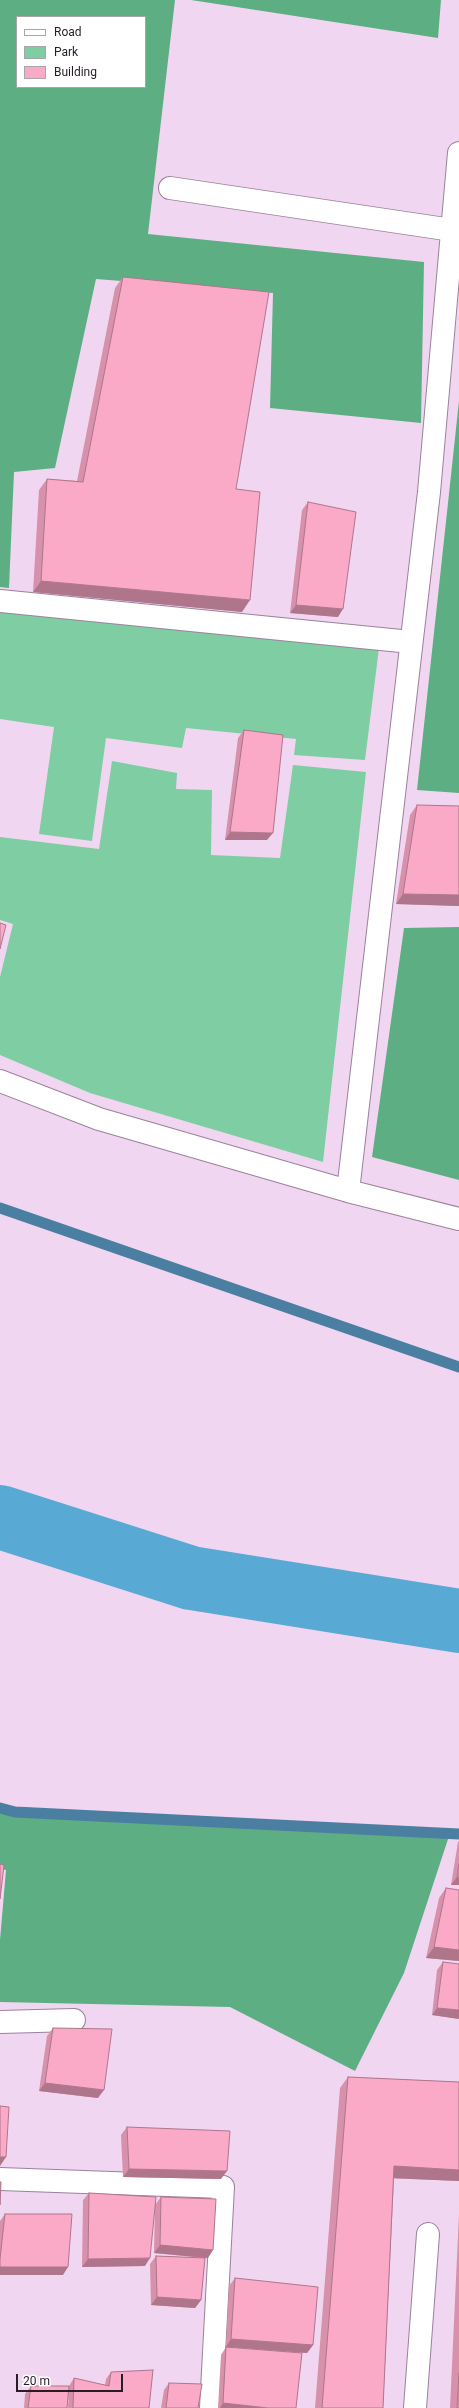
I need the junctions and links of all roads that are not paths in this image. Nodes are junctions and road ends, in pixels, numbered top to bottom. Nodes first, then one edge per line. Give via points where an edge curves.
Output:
1 (459, 152) edge
2 (170, 188) dead end
3 (452, 230) junction
4 (0, 601) edge
5 (411, 642) junction
6 (0, 1081) edge
7 (348, 1191) junction
8 (459, 1218) edge
9 (74, 2020) dead end
10 (0, 2022) edge
11 (0, 2179) edge
12 (428, 2234) dead end
13 (211, 2408) edge
14 (415, 2408) edge

1 - 3 street
2 - 3 street
3 - 5 street via 429,492
4 - 5 street
5 - 7 street
6 - 7 street via 99,1119
7 - 8 street
9 - 10 street
11 - 13 street via 223,2187
12 - 14 street

